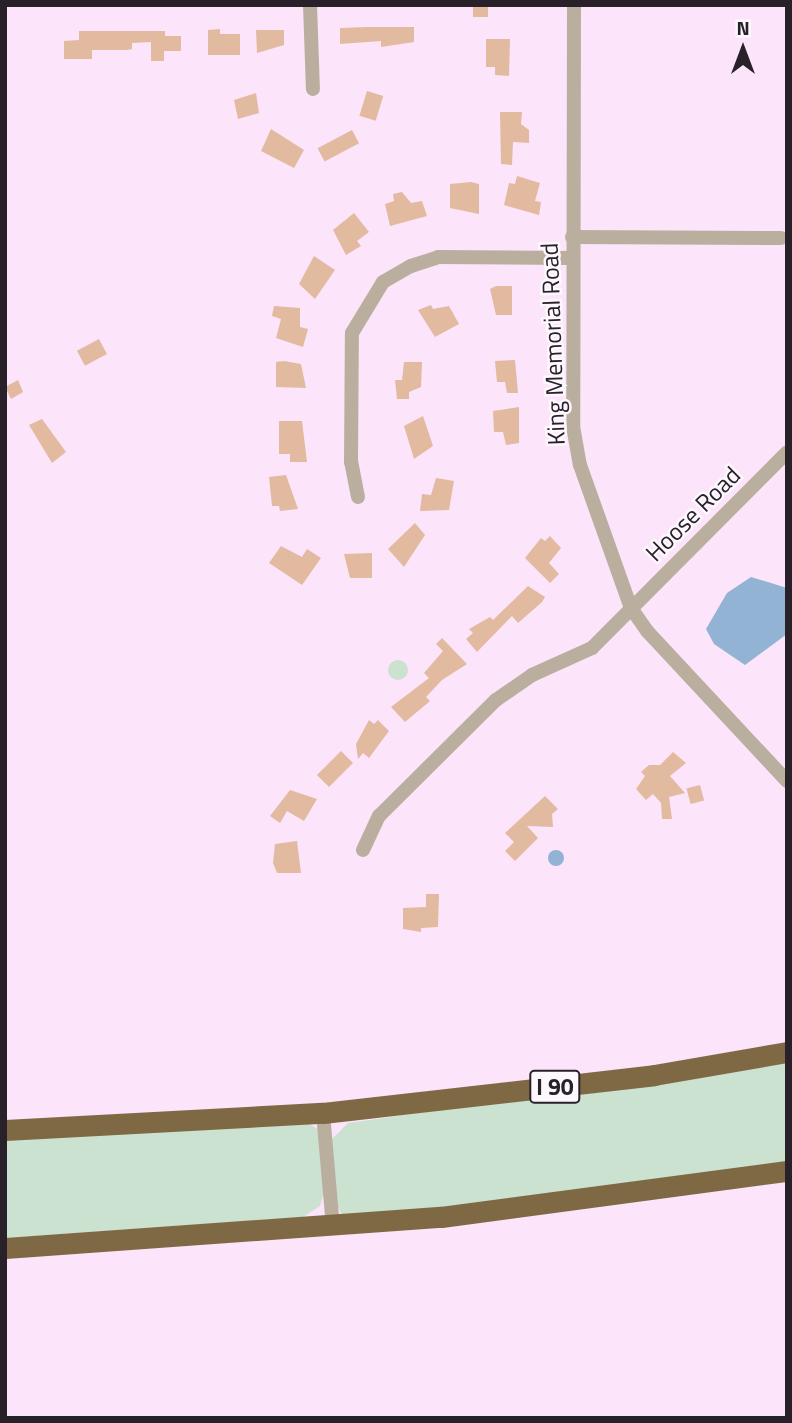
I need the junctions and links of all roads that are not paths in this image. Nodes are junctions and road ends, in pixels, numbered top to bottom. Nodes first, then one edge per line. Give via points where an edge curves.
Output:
1 (310, 5) edge
2 (574, 5) edge
3 (313, 89) dead end
4 (572, 237) junction
5 (781, 238) dead end
6 (572, 258) junction
7 (787, 452) edge
8 (358, 497) dead end
9 (631, 608) junction
10 (787, 781) edge
11 (363, 850) dead end
12 (787, 1052) edge
13 (323, 1113) junction
14 (5, 1130) edge
15 (787, 1171) edge
16 (332, 1228) junction
17 (5, 1248) edge

1 - 3 street
2 - 4 street, King Memorial Road
4 - 5 street
4 - 6 street, King Memorial Road
6 - 8 street via 438,257 383,282 352,332 351,463
6 - 9 street, King Memorial Road via 573,426 592,505
7 - 9 street, Hoose Road
9 - 10 street, King Memorial Road
9 - 11 street, Hoose Road via 592,648 532,675 496,700 379,816
12 - 13 highway, I 90 via 654,1075
13 - 14 highway, I 90
13 - 16 street
15 - 16 highway via 551,1205
16 - 17 highway

